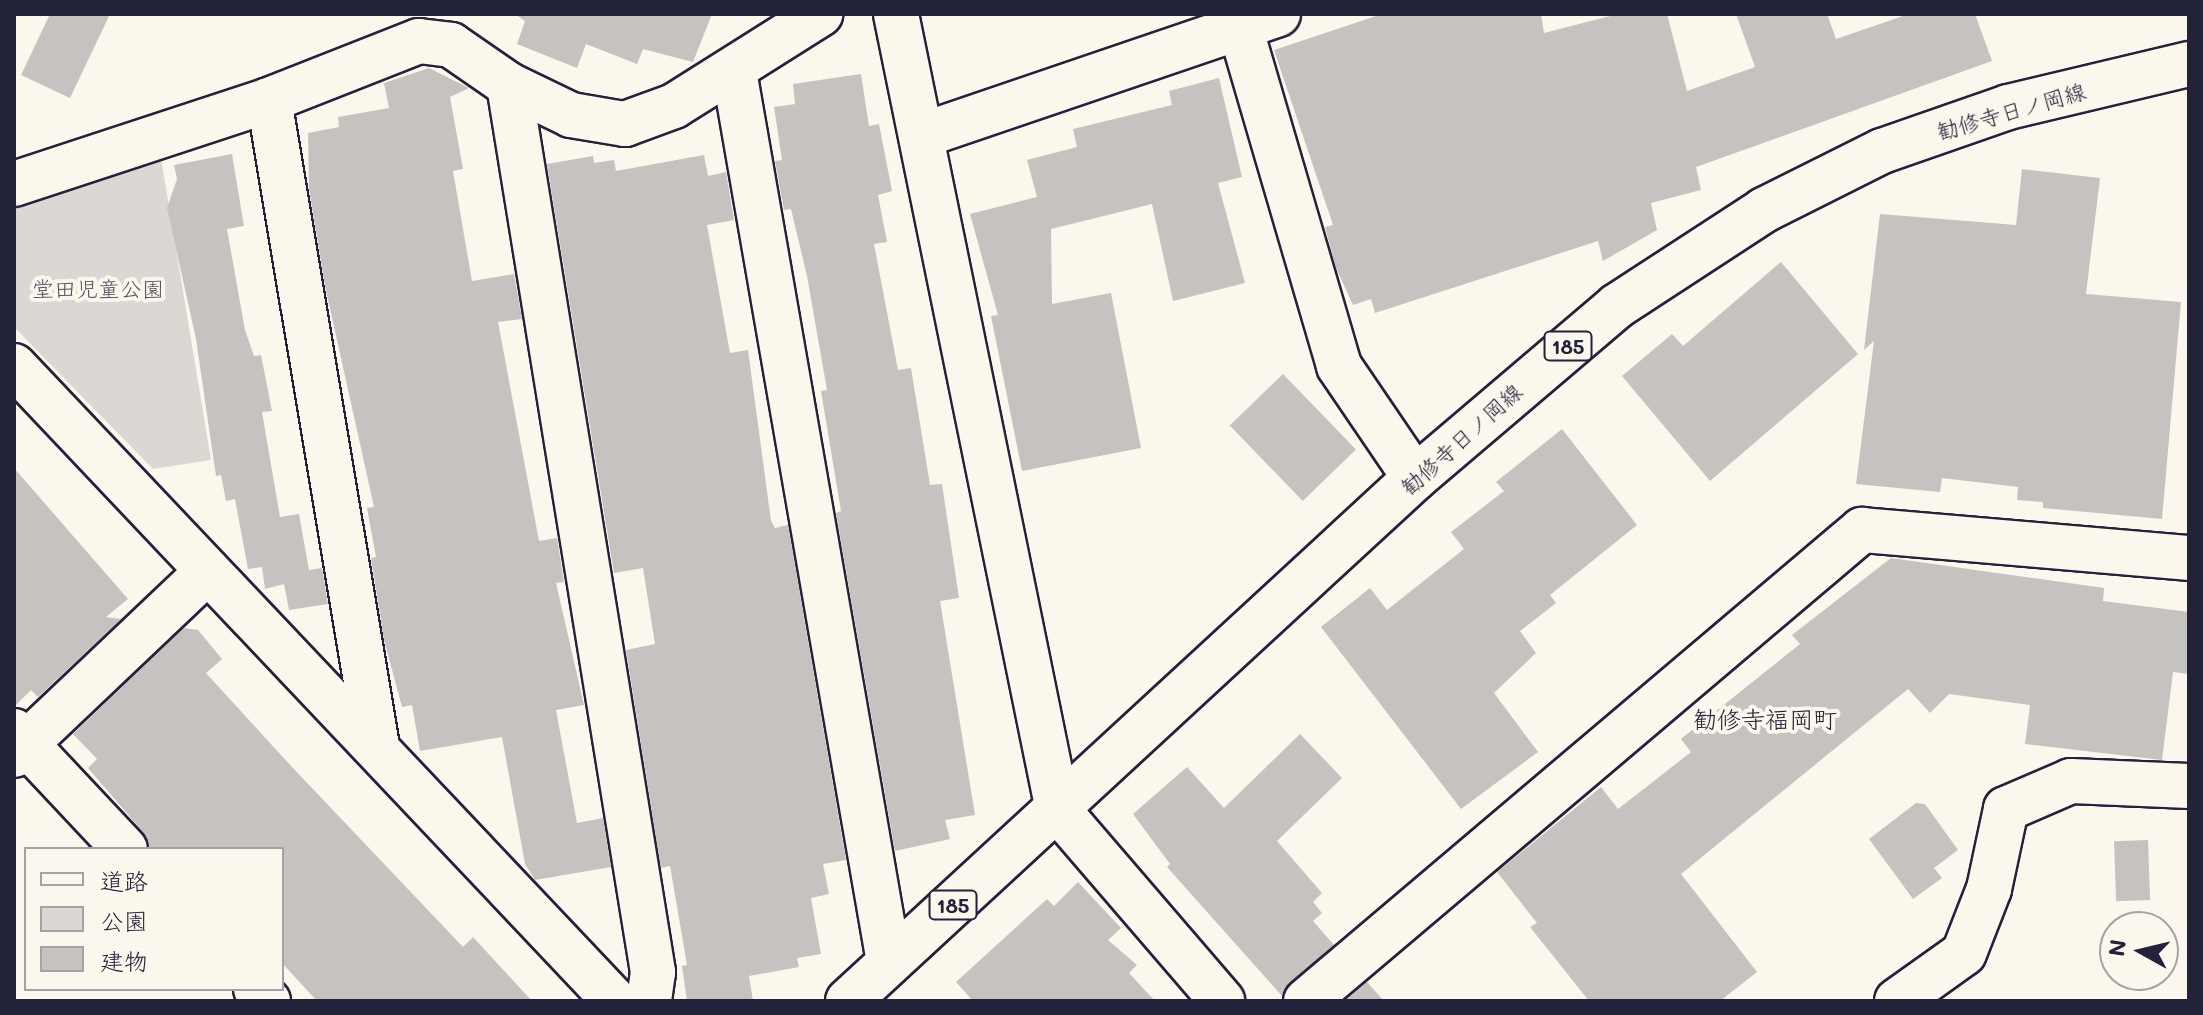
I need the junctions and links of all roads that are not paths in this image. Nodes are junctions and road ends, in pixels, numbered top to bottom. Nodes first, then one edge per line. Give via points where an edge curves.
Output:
1 (820, 14) edge
2 (896, 14) edge
3 (1259, 20) edge
4 (2189, 64) edge
5 (734, 71) junction
6 (509, 85) junction
7 (269, 100) junction
8 (923, 135) junction
9 (14, 184) edge
10 (14, 366) edge
11 (1415, 478) junction
12 (2189, 558) edge
13 (208, 571) junction
14 (18, 743) edge
15 (378, 750) junction
16 (2189, 786) edge
17 (1058, 810) junction
18 (123, 847) edge
19 (889, 962) junction
20 (615, 1001) edge
21 (649, 1001) edge
22 (848, 1001) edge
23 (1222, 1001) edge
24 (1306, 1001) edge
25 (1897, 1001) edge

1 - 5 street
2 - 8 street
3 - 8 street
3 - 11 street via 1339,366
4 - 11 street, 勧修寺日ノ岡線 / 185 via 2008,107 1814,183 1713,240 1617,306
5 - 6 street via 625,124 571,115
5 - 19 street
6 - 7 street via 451,45 419,41
6 - 21 street via 653,972
7 - 9 street
7 - 15 street via 364,697
8 - 17 street
10 - 13 street
11 - 17 street, 勧修寺日ノ岡線 / 185
12 - 24 street via 1862,530
13 - 14 street
13 - 15 street
14 - 18 street
15 - 20 street
16 - 25 street via 2071,781 2006,809 1989,889 1964,953
17 - 19 street, 勧修寺日ノ岡線 / 185
17 - 23 street
19 - 22 street, 勧修寺日ノ岡線 / 185

